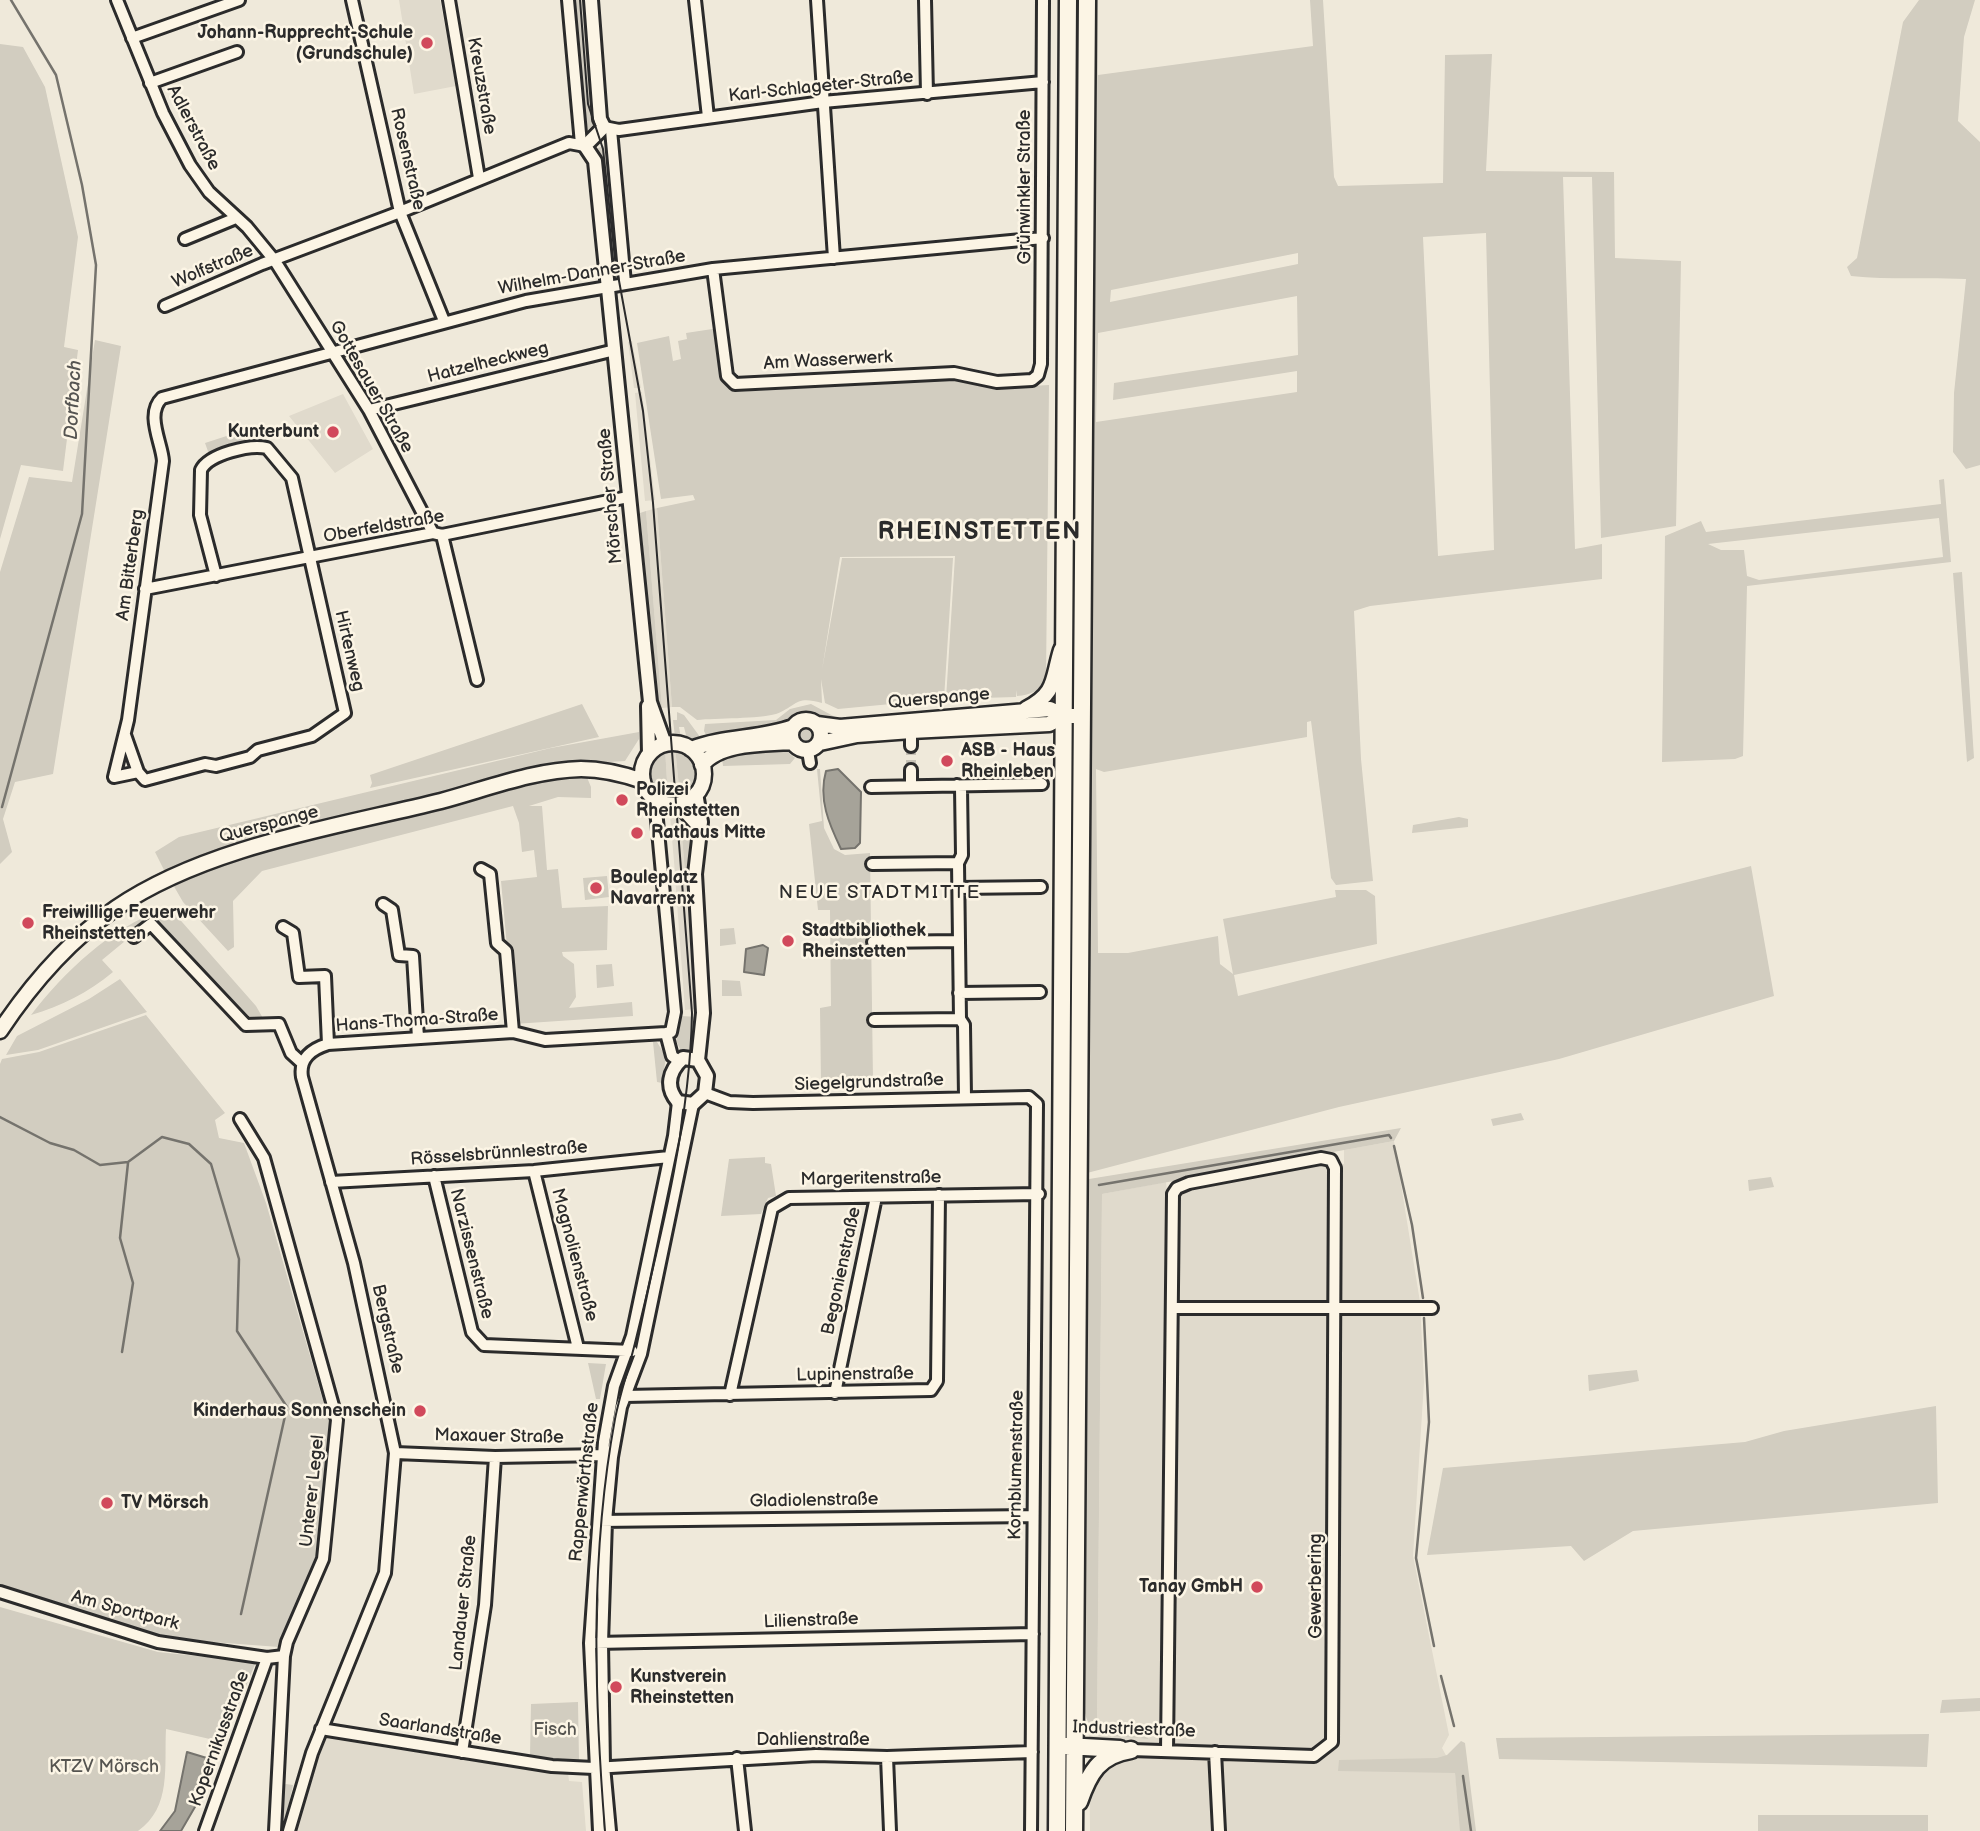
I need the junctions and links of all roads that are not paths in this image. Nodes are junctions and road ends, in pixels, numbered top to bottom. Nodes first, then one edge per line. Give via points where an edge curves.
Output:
1 (117, 0) edge
2 (239, 0) edge
3 (352, 0) edge
4 (449, 0) edge
5 (568, 0) edge
6 (591, 0) edge
7 (695, 0) edge
8 (817, 0) edge
9 (925, 0) edge
10 (1043, 0) edge
11 (1068, 0) edge
12 (1087, 0) edge
13 (132, 38) junction
14 (237, 52) dead end
15 (1042, 82) junction
16 (150, 83) junction
17 (927, 94) junction
18 (823, 103) junction
19 (708, 117) junction
20 (607, 128) junction
21 (583, 145) junction
22 (479, 178) junction
23 (400, 212) junction
24 (236, 218) junction
25 (1043, 238) junction
26 (185, 239) dead end
27 (834, 258) junction
28 (275, 261) junction
29 (713, 269) junction
30 (625, 283) junction
31 (608, 286) junction
32 (165, 306) dead end
33 (443, 321) junction
34 (615, 349) junction
35 (332, 351) junction
36 (1038, 374) joint
37 (158, 401) joint
38 (369, 410) junction
39 (628, 497) junction
40 (438, 534) junction
41 (309, 557) junction
42 (216, 576) junction
43 (145, 589) junction
44 (1065, 638) junction
45 (477, 680) dead end
46 (650, 702) junction
47 (1025, 710) junction
48 (1064, 716) junction
49 (1081, 716) junction
50 (817, 724) junction
51 (911, 726) junction
52 (792, 734) junction
53 (125, 735) junction
54 (665, 744) junction
55 (911, 746) tunnel mouth
56 (691, 750) junction
57 (812, 752) junction
58 (647, 758) junction
59 (702, 765) junction
60 (911, 770) tunnel mouth
61 (607, 771) junction
62 (138, 772) junction
63 (643, 781) junction
64 (1042, 784) dead end
65 (957, 785) junction
66 (911, 786) junction
67 (871, 787) dead end
68 (696, 793) junction
69 (655, 799) junction
70 (678, 804) junction
71 (699, 827) junction
72 (958, 863) junction
73 (872, 864) dead end
74 (481, 869) dead end
75 (1041, 887) dead end
76 (958, 888) junction
77 (383, 904) dead end
78 (283, 927) dead end
79 (134, 937) dead end
80 (959, 941) junction
81 (873, 942) dead end
82 (1040, 992) dead end
83 (959, 993) junction
84 (960, 1018) junction
85 (874, 1020) dead end
86 (0, 1031) edge
87 (513, 1032) junction
88 (666, 1033) junction
89 (418, 1038) junction
90 (328, 1044) junction
91 (698, 1060) junction
92 (680, 1061) junction
93 (302, 1063) junction
94 (705, 1093) junction
95 (965, 1097) junction
96 (1035, 1100) joint
97 (678, 1102) junction
98 (693, 1104) junction
99 (240, 1119) dead end
100 (669, 1157) junction
101 (534, 1171) junction
102 (434, 1176) junction
103 (331, 1182) junction
104 (1039, 1194) junction
105 (939, 1195) junction
106 (876, 1197) junction
107 (1174, 1308) junction
108 (1335, 1308) junction
109 (1432, 1308) dead end
110 (579, 1348) junction
111 (627, 1350) junction
112 (641, 1354) junction
113 (835, 1393) junction
114 (730, 1395) junction
115 (625, 1396) junction
116 (395, 1453) junction
117 (603, 1455) junction
118 (495, 1457) junction
119 (1033, 1516) junction
120 (601, 1521) junction
121 (0, 1592) edge
122 (1032, 1634) junction
123 (596, 1643) junction
124 (284, 1657) junction
125 (267, 1658) junction
126 (1076, 1719) junction
127 (321, 1728) junction
128 (1056, 1746) junction
129 (1075, 1747) junction
130 (1131, 1750) junction
131 (1167, 1751) junction
132 (462, 1752) junction
133 (1032, 1752) junction
134 (1215, 1752) junction
135 (887, 1757) junction
136 (737, 1758) junction
137 (599, 1767) junction
138 (1074, 1824) edge
139 (205, 1831) edge
140 (275, 1831) edge
141 (289, 1831) edge
142 (599, 1831) edge
143 (610, 1831) edge
144 (745, 1831) edge
145 (890, 1831) edge
146 (1031, 1831) edge
147 (1057, 1831) edge
148 (1219, 1831) edge

1 - 13 street, Adlerstraße
2 - 13 street
3 - 23 street, Rosenstraße
4 - 22 street, Kreuzstraße
5 - 21 street
6 - 20 street via 599,111
7 - 19 street
8 - 18 street
9 - 17 street
10 - 15 street, Grünwinkler Straße
11 - 44 main road
12 - 49 main road
13 - 16 street, Adlerstraße
14 - 16 street, Adlerstraße
15 - 17 street, Karl-Schlageter-Straße
15 - 25 street, Grünwinkler Straße
16 - 24 street, Adlerstraße via 190,165
17 - 18 street, Karl-Schlageter-Straße
18 - 19 street, Karl-Schlageter-Straße
18 - 27 street
19 - 20 street, Karl-Schlageter-Straße
20 - 21 street
20 - 30 street
21 - 22 street via 569,143
21 - 31 street, Mörscher Straße via 595,161
22 - 23 street
23 - 28 street
23 - 33 street, Rosenstraße
24 - 26 street
24 - 28 street, Adlerstraße
25 - 27 street, Wilhelm-Danner-Straße
25 - 36 street, Grünwinkler Straße
27 - 29 street, Wilhelm-Danner-Straße
28 - 32 street, Wolfstraße
28 - 35 street, Gottesauer Straße
29 - 30 street, Wilhelm-Danner-Straße
29 - 36 street, Am Wasserwerk via 727,376 735,384 954,373 997,382 1026,382
30 - 31 street, Wilhelm-Danner-Straße
31 - 33 street, Wilhelm-Danner-Straße
31 - 34 street, Mörscher Straße
33 - 35 street, Wilhelm-Danner-Straße
34 - 38 street, Hatzelheckweg
34 - 39 street, Mörscher Straße
35 - 37 street, Wilhelm-Danner-Straße
35 - 38 street, Gottesauer Straße
37 - 43 street, Am Bitterberg via 156,438 163,461
38 - 40 street, Gottesauer Straße
39 - 40 street, Oberfeldstraße
39 - 46 street, Mörscher Straße
40 - 41 street, Oberfeldstraße
40 - 45 street, Gottesauer Straße
41 - 42 street, Oberfeldstraße
41 - 42 street via 290,474 267,448 254,447 210,460 201,470 200,515
41 - 62 street, Hirtenweg via 345,713 312,737 258,750 250,757 145,780
42 - 43 street, Oberfeldstraße
43 - 53 street, Am Bitterberg
44 - 47 main road via 1055,682 1040,702
44 - 48 main road
46 - 54 street, Mörscher Straße
46 - 58 street, Mörscher Straße via 646,708
47 - 48 main road, Querspange via 1050,709
47 - 51 main road, Querspange
48 - 49 main road, Querspange
48 - 51 main road, Querspange via 1044,724
48 - 128 main road
49 - 126 main road
50 - 51 main road, Querspange
50 - 52 main road via 807,720
50 - 57 main road via 822,733
51 - 55 street
51 - 57 main road, Querspange via 857,735
52 - 56 main road via 719,740
52 - 57 main road via 798,749
52 - 59 main road via 724,750
53 - 62 street, Am Bitterberg
53 - 62 street, Am Bitterberg via 114,777
54 - 56 main road via 678,743
54 - 58 main road
56 - 59 main road
58 - 61 main road
58 - 63 main road
59 - 68 main road via 702,782
60 - 66 street
61 - 63 main road
61 - 86 main road, Querspange via 580,769 531,777 283,840 166,880 79,935 23,997
63 - 69 main road
64 - 65 street
65 - 66 street
65 - 72 street via 961,788 962,855
66 - 67 street
68 - 70 main road
68 - 71 street
69 - 70 main road
69 - 88 street via 675,1012 671,1032
70 - 71 street
71 - 91 street via 695,874 703,1013
72 - 73 street
72 - 76 street
74 - 87 street via 490,874 497,943 506,951
75 - 76 street
76 - 80 street
77 - 89 street via 392,910 399,955 413,956
78 - 90 street via 293,933 299,977 325,976
79 - 93 street, Bergstraße via 151,924 246,1025 279,1024 291,1053
80 - 81 street
80 - 83 street
82 - 83 street
83 - 84 street
84 - 85 street
84 - 95 street via 964,1025
87 - 88 street, Hans-Thoma-Straße via 545,1041
87 - 89 street, Hans-Thoma-Straße
88 - 92 street via 672,1056
89 - 90 street, Hans-Thoma-Straße
90 - 93 street, Hans-Thoma-Straße via 310,1052
91 - 92 street
91 - 94 street via 706,1071
92 - 97 street via 672,1070 670,1086
93 - 103 street, Bergstraße
94 - 95 street, Siegelgrundstraße via 729,1102 753,1103
94 - 98 street
95 - 96 street, Siegelgrundstraße
96 - 104 street, Kornblumenstraße
97 - 98 street
97 - 100 street, Rappenwörthstraße
98 - 112 street, Rappenwörthstraße
99 - 124 street, Unterer Legel via 264,1158 337,1420 323,1559
100 - 101 street, Rösselsbrünnlestraße
100 - 111 street, Rappenwörthstraße
101 - 102 street, Rösselsbrünnlestraße
101 - 110 street, Magnolienstraße
102 - 103 street, Rösselsbrünnlestraße
102 - 110 street, Narzissenstraße via 477,1339 484,1345
103 - 116 street, Bergstraße via 371,1330
104 - 105 street, Margeritenstraße
104 - 119 street, Kornblumenstraße
105 - 106 street, Margeritenstraße
105 - 113 street, Lupinenstraße via 935,1386 926,1392
106 - 113 street, Begonienstraße
106 - 114 street, Margeritenstraße via 789,1198 772,1208
107 - 108 street
107 - 108 street, Gewerbering via 1173,1206 1177,1188 1321,1158 1331,1160 1335,1168
107 - 131 street, Gewerbering
108 - 109 street
108 - 134 street, Gewerbering via 1332,1742 1314,1756
110 - 111 street, Narzissenstraße
111 - 112 street, Narzissenstraße
111 - 117 street, Rappenwörthstraße via 610,1403
112 - 115 street, Rappenwörthstraße
113 - 114 street, Lupinenstraße
114 - 115 street, Lupinenstraße
115 - 120 street, Rappenwörthstraße
116 - 118 street, Maxauer Straße
116 - 127 street, Bergstraße via 385,1573
117 - 118 street, Maxauer Straße
117 - 120 street, Rappenwörthstraße
118 - 132 street, Landauer Straße via 485,1605
119 - 120 street, Gladiolenstraße
119 - 122 street, Kornblumenstraße
120 - 123 street, Rappenwörthstraße
121 - 125 street, Am Sportpark via 158,1642
122 - 123 street, Lilienstraße
122 - 133 street, Kornblumenstraße
123 - 137 street, Rappenwörthstraße
124 - 125 street, Am Sportpark
124 - 140 street, Unterer Legel
125 - 139 street, Kopernikusstraße
126 - 129 main road
126 - 130 main road via 1089,1735
127 - 132 street, Saarlandstraße
127 - 141 street, Bergstraße
128 - 129 main road, Industriestraße
128 - 147 main road
129 - 130 main road, Industriestraße
129 - 138 main road
130 - 131 street, Industriestraße
130 - 138 main road via 1109,1755 1095,1766
131 - 134 street, Industriestraße
132 - 137 street, Saarlandstraße via 552,1766
133 - 135 street, Dahlienstraße
133 - 146 street, Kornblumenstraße
134 - 148 street, Industriestraße
135 - 136 street, Dahlienstraße
135 - 145 street
136 - 137 street, Dahlienstraße
136 - 144 street
137 - 142 street, Rappenwörthstraße
137 - 143 street, Rappenwörthstraße

